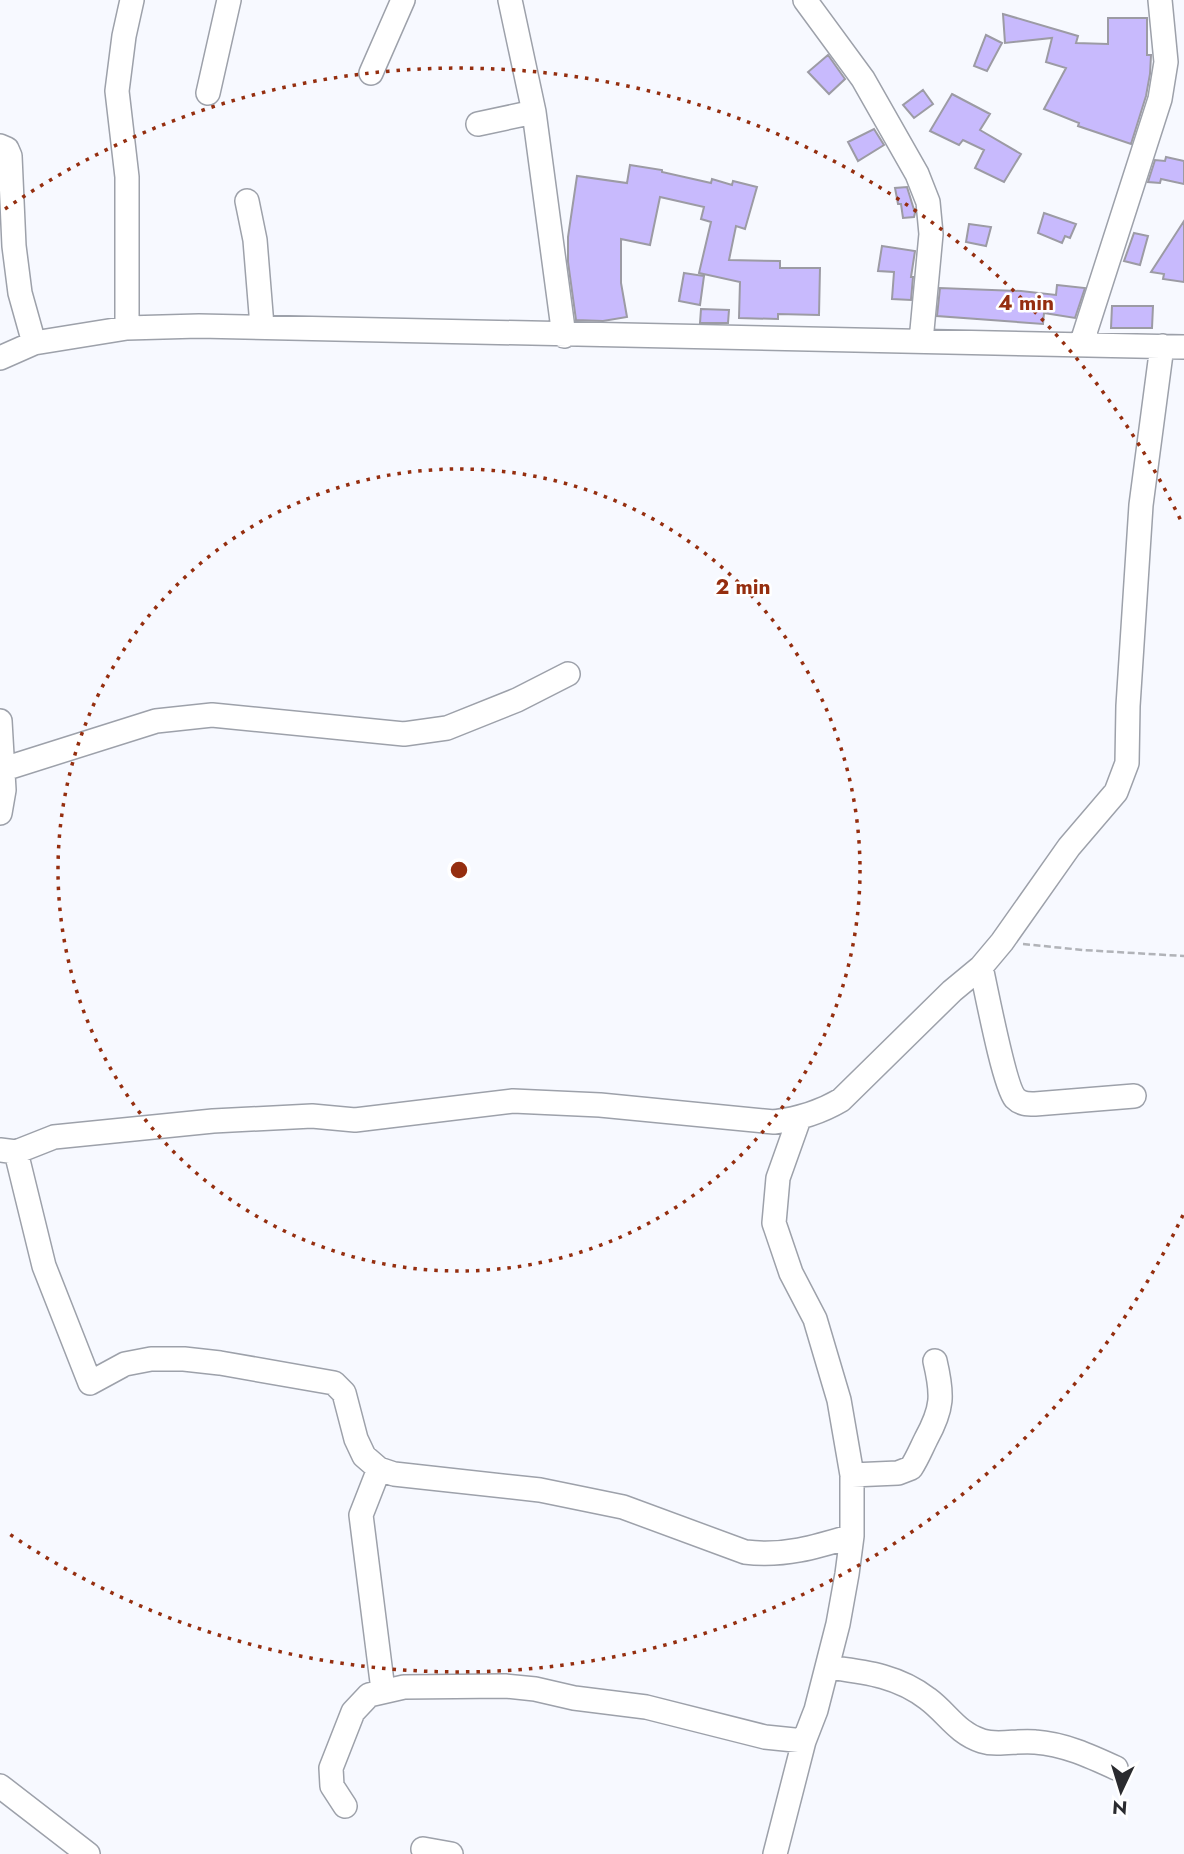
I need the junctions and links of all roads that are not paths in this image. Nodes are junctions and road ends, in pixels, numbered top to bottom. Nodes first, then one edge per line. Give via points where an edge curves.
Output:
1 (132, 0) edge
2 (229, 0) edge
3 (403, 0) edge
4 (510, 0) edge
5 (805, 0) edge
6 (1160, 0) edge
7 (371, 73) dead end
8 (208, 93) dead end
9 (534, 112) junction
10 (478, 124) dead end
11 (0, 146) edge
12 (247, 201) dead end
13 (262, 326) junction
14 (127, 328) junction
15 (564, 336) junction
16 (921, 341) junction
17 (34, 343) junction
18 (1081, 345) junction
19 (1173, 347) edge
20 (0, 358) edge
21 (568, 674) dead end
22 (0, 722) edge
23 (4, 769) junction
24 (0, 813) edge
25 (981, 967) junction
26 (1133, 1096) dead end
27 (799, 1119) junction
28 (8, 1151) edge
29 (935, 1361) dead end
30 (379, 1469) junction
31 (852, 1475) junction
32 (852, 1536) junction
33 (827, 1667) junction
34 (383, 1690) junction
35 (804, 1741) junction
36 (1116, 1768) dead end
37 (0, 1786) edge
38 (345, 1806) dead end
39 (423, 1849) dead end
40 (88, 1854) edge
41 (451, 1854) edge
42 (775, 1854) edge

1 - 14 street via 117,91 127,177
2 - 8 street
3 - 7 street
4 - 9 street
5 - 16 street via 863,79 928,202 931,234
6 - 18 street via 1166,62 1160,99
9 - 10 street
9 - 15 street
11 - 17 street via 10,156 20,293
12 - 13 street
13 - 14 street
13 - 15 street
14 - 17 street
15 - 16 street
16 - 18 street
17 - 20 street
18 - 19 street
19 - 25 street via 1141,505 1127,763 1116,792 1069,847
21 - 23 street via 447,727 404,734 212,715 156,721
22 - 23 street
23 - 24 street
25 - 26 street via 1004,1067 1017,1100 1035,1104
25 - 27 street via 841,1100
27 - 28 street via 774,1122 513,1101 355,1120 312,1116 54,1137
27 - 31 street via 778,1178 774,1223 791,1273 815,1319 839,1400
28 - 30 street via 44,1266 90,1383 125,1364 162,1359 220,1363 334,1383 344,1393 364,1456
29 - 31 street via 942,1402 911,1468
30 - 32 street via 540,1490 623,1507 745,1552 783,1554
30 - 34 street via 361,1515
31 - 32 street
32 - 33 street
33 - 35 street
33 - 36 street via 898,1680 930,1700 964,1734 984,1742 1046,1743
34 - 35 street via 525,1688 646,1707 765,1737
34 - 38 street via 369,1695 353,1712 331,1768 332,1786
35 - 42 street
37 - 40 street
39 - 41 street

